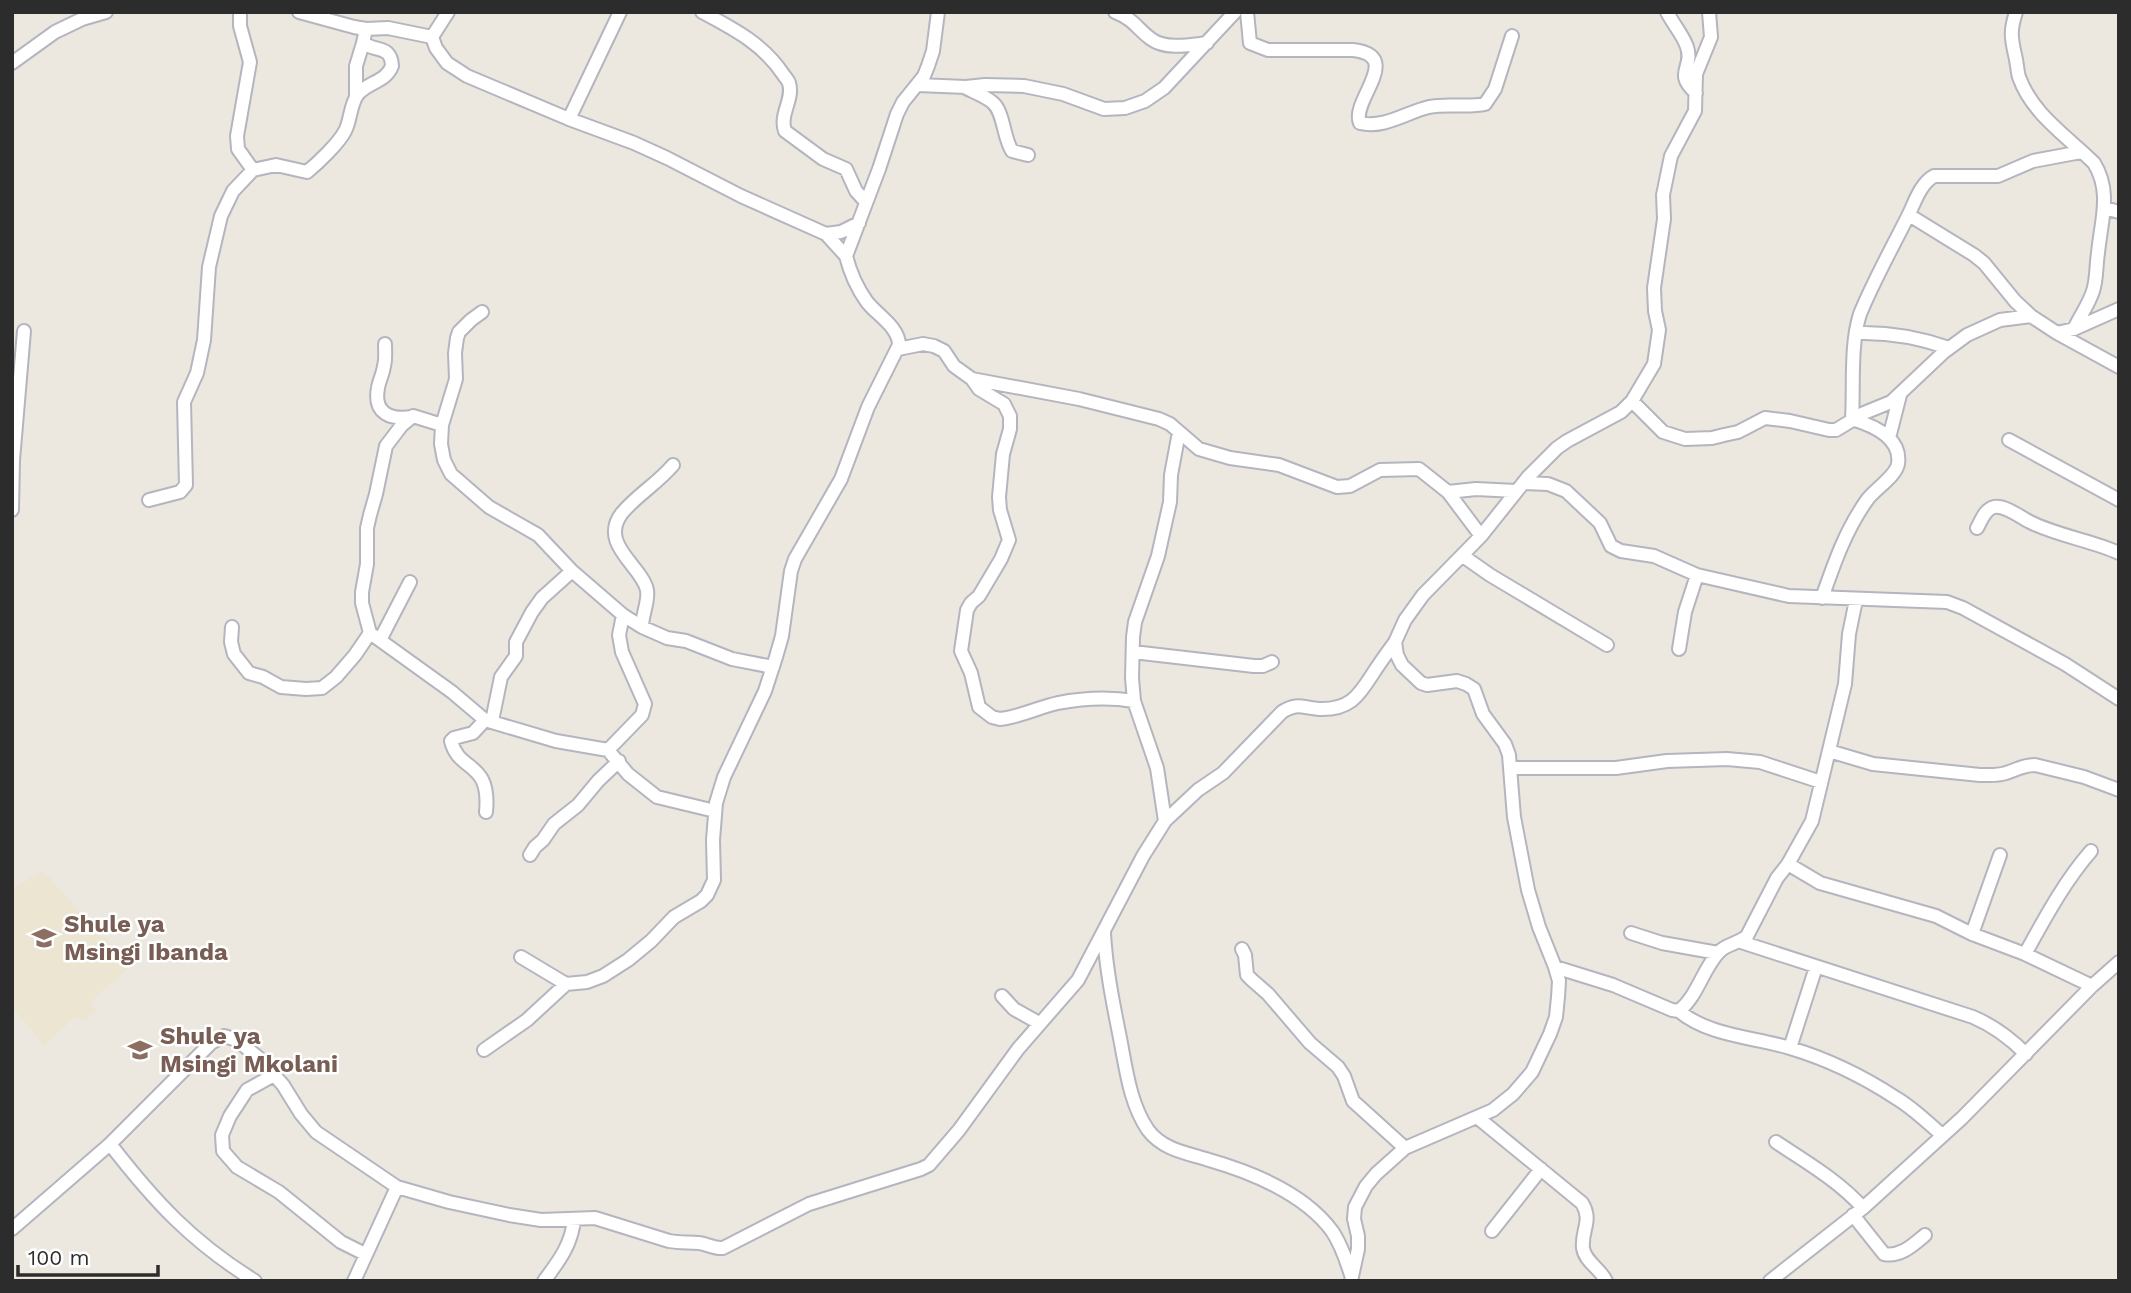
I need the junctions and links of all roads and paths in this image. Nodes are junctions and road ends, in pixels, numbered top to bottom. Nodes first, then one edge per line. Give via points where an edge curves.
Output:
1 (106, 12) edge
2 (240, 12) edge
3 (299, 12) edge
4 (447, 12) edge
5 (620, 12) edge
6 (702, 12) edge
7 (937, 12) edge
8 (1115, 12) edge
9 (1235, 12) edge
10 (1247, 12) edge
11 (1667, 12) edge
12 (1709, 12) edge
13 (2016, 12) edge
14 (366, 29) junction
15 (1512, 36) dead end
16 (432, 37) junction
17 (363, 43) junction
18 (1207, 43) junction
19 (12, 63) edge
20 (918, 85) junction
21 (966, 87) junction
22 (1696, 93) junction
23 (356, 97) junction
24 (569, 119) junction
25 (2081, 152) junction
26 (1028, 155) dead end
27 (253, 170) junction
28 (866, 202) junction
29 (2105, 208) junction
30 (2119, 212) edge
31 (1909, 215) junction
32 (859, 223) junction
33 (826, 234) junction
34 (846, 256) junction
35 (2119, 309) edge
36 (482, 313) dead end
37 (2031, 316) junction
38 (2074, 329) junction
39 (24, 331) dead end
40 (1857, 333) junction
41 (2057, 333) junction
42 (385, 344) dead end
43 (1949, 348) junction
44 (898, 349) junction
45 (2119, 367) edge
46 (972, 379) junction
47 (1900, 395) junction
48 (1632, 401) junction
49 (15, 404) edge
50 (413, 416) junction
51 (1852, 419) junction
52 (442, 425) junction
53 (1179, 432) junction
54 (1889, 438) junction
55 (2009, 440) dead end
56 (673, 466) dead end
57 (1520, 487) junction
58 (1448, 492) junction
59 (149, 500) dead end
60 (2119, 500) edge
61 (12, 510) edge
62 (1977, 528) dead end
63 (1481, 536) junction
64 (2119, 553) edge
65 (1463, 556) junction
66 (572, 571) junction
67 (1697, 575) junction
68 (410, 582) dead end
69 (1822, 598) junction
70 (1856, 600) junction
71 (623, 615) junction
72 (232, 627) dead end
73 (642, 627) junction
74 (375, 636) junction
75 (1395, 642) junction
76 (1607, 645) dead end
77 (1679, 649) dead end
78 (1133, 652) junction
79 (1272, 662) dead end
80 (773, 667) junction
81 (2119, 699) edge
82 (1135, 701) junction
83 (489, 720) junction
84 (608, 750) junction
85 (1829, 751) junction
86 (619, 761) junction
87 (1511, 768) junction
88 (1821, 782) junction
89 (2119, 790) edge
90 (715, 811) junction
91 (486, 812) dead end
92 (1165, 821) junction
93 (2091, 851) dead end
94 (530, 855) dead end
95 (2000, 855) dead end
96 (1788, 864) junction
97 (1104, 929) junction
98 (1631, 933) dead end
99 (1972, 934) junction
100 (1741, 942) junction
101 (1242, 949) dead end
102 (1718, 953) junction
103 (2025, 954) junction
104 (521, 957) dead end
105 (2119, 962) edge
106 (1555, 967) junction
107 (1816, 967) junction
108 (566, 984) junction
109 (2092, 986) junction
110 (1002, 996) dead end
111 (1679, 1011) junction
112 (1039, 1023) junction
113 (1790, 1048) junction
114 (484, 1049) dead end
115 (2026, 1054) junction
116 (274, 1075) junction
117 (1478, 1117) junction
118 (1942, 1135) junction
119 (1776, 1142) dead end
120 (110, 1144) junction
121 (1405, 1148) junction
122 (1541, 1169) junction
123 (397, 1187) junction
124 (1858, 1211) junction
125 (575, 1219) junction
126 (12, 1229) edge
127 (1492, 1231) dead end
128 (1926, 1235) dead end
129 (365, 1254) junction
130 (1351, 1278) edge
131 (255, 1281) edge
132 (354, 1281) edge
133 (544, 1281) edge
134 (1606, 1281) edge
135 (1770, 1281) edge

1 - 19 street via 55,32
2 - 27 street via 250,62 238,149
3 - 14 street
4 - 16 street
5 - 24 street
6 - 28 street via 757,45 774,61 789,83 785,131 823,159 846,169
7 - 20 street via 933,51
8 - 18 street via 1160,44
9 - 18 street
10 - 15 street via 1250,43 1257,48 1353,50 1372,56 1373,77 1357,120 1365,125 1391,121 1426,107 1485,104 1495,89
11 - 22 street via 1686,45 1689,56 1684,78
12 - 22 street via 1711,37 1696,74
13 - 25 street via 2011,40 2026,93
14 - 16 street via 388,28
14 - 17 street
16 - 24 street via 447,63 467,76
17 - 23 street via 356,66
17 - 23 street via 390,55 392,66 385,77
18 - 21 street via 1164,88 1125,108 1104,109 1024,86
20 - 21 street
20 - 28 street via 897,114
21 - 26 street via 995,103 1007,143 1012,150
22 - 48 street via 1695,111 1671,156 1663,195 1654,288 1658,346 1654,364
23 - 27 street via 341,138 310,170 276,165
24 - 33 street via 667,158
25 - 29 street via 2099,172
25 - 31 street via 2033,161 1998,176 1934,176 1927,180
27 - 59 street via 226,205 209,267 204,341 184,401 186,485 180,492
28 - 32 street
29 - 30 street
29 - 38 street via 2095,286
31 - 37 street via 1984,263
31 - 40 street via 1881,266 1860,314
32 - 33 street
32 - 34 street
33 - 34 street
34 - 44 street via 866,301 899,336
35 - 38 street
36 - 52 street via 459,332 456,379
37 - 41 street
37 - 43 street via 2000,320
38 - 41 street
39 - 49 street
40 - 43 street via 1899,334
40 - 51 street
41 - 45 street
42 - 50 street via 377,400 393,418
43 - 47 street
44 - 46 street via 934,346
44 - 80 street via 841,479 790,571
46 - 53 street via 1159,419
46 - 82 street via 979,389 1004,404 1010,416 999,497 1009,540 967,610 961,651 979,707 1000,719 1058,703 1100,698
47 - 51 street
47 - 54 street
48 - 51 street via 1663,432 1685,439 1738,432 1765,418 1829,430 1842,428
48 - 57 street via 1558,448
49 - 61 street
50 - 52 street
50 - 74 street via 386,446 367,528 362,603
51 - 54 street
52 - 66 street via 441,444 451,474 489,507 538,535
53 - 58 street via 1199,449 1279,465 1338,487 1350,486 1380,470 1407,468 1426,473
53 - 78 street via 1170,502 1158,556 1135,622
54 - 69 street via 1898,457 1895,472 1867,500 1847,531
55 - 60 street
56 - 73 street via 626,509 615,531 623,554 646,585
57 - 58 street
57 - 63 street
57 - 67 street via 1548,484 1566,491 1600,523 1611,546 1654,556
58 - 63 street
62 - 64 street via 1994,507
63 - 65 street
65 - 75 street via 1423,595
65 - 76 street
66 - 71 street
66 - 83 street via 537,604 520,633 516,656 501,677
67 - 69 street via 1771,593
67 - 77 street
68 - 74 street
69 - 70 street
70 - 81 street via 1947,602 1963,608
70 - 85 street via 1845,684
71 - 73 street
71 - 84 street via 622,652 645,710
72 - 74 street via 234,654 249,673 281,687 306,689 323,688
73 - 80 street via 732,659
74 - 83 street
75 - 87 street via 1402,665 1421,683 1457,681 1474,689 1483,714 1506,744
75 - 92 street via 1352,701 1338,708 1298,705 1282,712 1223,773
78 - 79 street via 1254,666
78 - 82 street
80 - 90 street via 724,777
82 - 92 street via 1157,768
83 - 84 street via 556,741
83 - 91 street via 473,733 451,741 484,780
84 - 86 street
85 - 88 street
85 - 89 street via 1872,764 1980,775 2035,765
86 - 90 street via 657,797
86 - 94 street via 554,824
87 - 88 street via 1616,768 1727,759 1760,762
87 - 106 street via 1514,817 1528,890
88 - 96 street via 1812,821
90 - 108 street via 714,880 707,895 603,976
92 - 97 street
93 - 103 street via 2065,885
95 - 99 street
96 - 99 street via 1820,883 1936,916
96 - 100 street
97 - 112 street via 1078,980
97 - 130 street via 1109,983 1130,1086 1149,1130 1173,1150 1241,1169 1300,1202 1332,1231
98 - 102 street
99 - 103 street
100 - 102 street
100 - 107 street
101 - 121 street via 1247,975 1338,1067 1353,1101
102 - 111 street
103 - 109 street
104 - 108 street
105 - 109 street
106 - 111 street
106 - 117 street via 1559,981 1556,1017 1532,1072 1513,1094
107 - 113 street
107 - 115 street via 1990,1024
108 - 114 street via 527,1020
109 - 115 street
110 - 112 street
111 - 113 street via 1705,1026
112 - 125 street via 959,1130 921,1169 793,1210 723,1248 681,1244 594,1218
113 - 118 street via 1897,1098
115 - 118 street
116 - 120 street via 237,1041 220,1037
116 - 123 street via 317,1132
116 - 129 street via 247,1090 222,1135 223,1151 237,1167 279,1192 341,1242
117 - 121 street
117 - 122 street
118 - 124 street
119 - 124 street via 1852,1196
120 - 126 street
120 - 131 street via 153,1198 196,1240
121 - 130 street via 1359,1197 1354,1219 1358,1249
122 - 127 street
122 - 134 street via 1582,1203 1588,1217 1583,1251
123 - 125 street via 509,1215
123 - 129 street
124 - 128 street via 1884,1254 1905,1251
124 - 135 street
125 - 133 street via 561,1259
129 - 132 street

